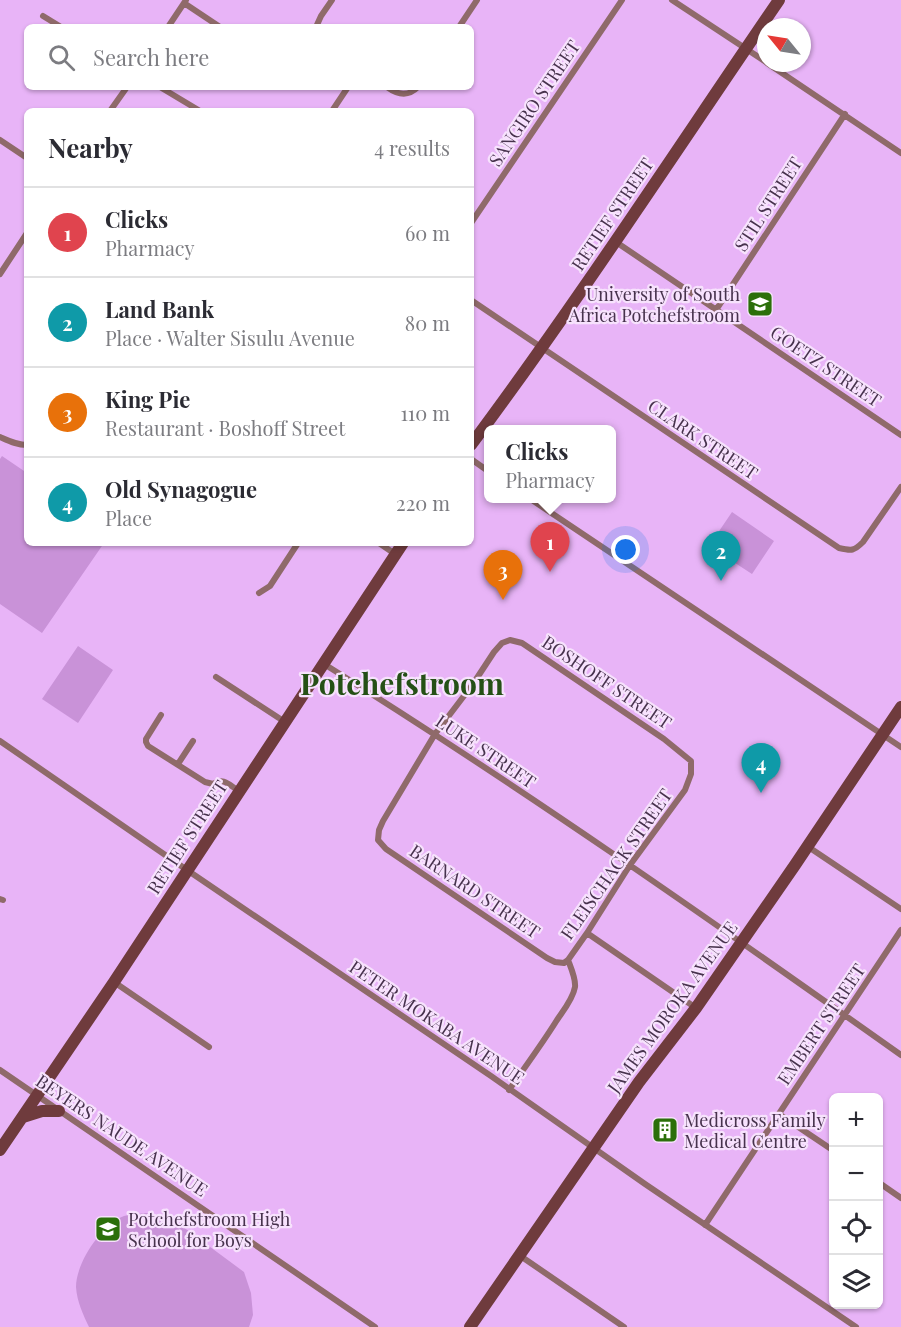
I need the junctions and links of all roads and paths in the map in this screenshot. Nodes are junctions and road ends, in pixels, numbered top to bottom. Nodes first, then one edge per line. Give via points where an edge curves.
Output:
1 (332, 0) edge
2 (477, 0) edge
3 (622, 0) edge
4 (672, 0) edge
5 (779, 0) edge
6 (185, 2) edge
7 (43, 16) dead end
8 (56, 24) edge
9 (170, 24) edge
10 (216, 24) edge
11 (317, 24) edge
12 (461, 24) edge
13 (745, 49) junction
14 (757, 57) edge
15 (780, 72) edge
16 (125, 90) edge
17 (165, 90) edge
18 (346, 90) edge
19 (391, 90) edge
20 (414, 90) edge
21 (112, 108) edge
22 (195, 108) edge
23 (334, 108) edge
24 (845, 114) junction
25 (0, 140) edge
26 (901, 153) edge
27 (24, 156) edge
28 (474, 219) edge
29 (24, 238) edge
30 (616, 242) junction
31 (0, 274) edge
32 (474, 302) edge
33 (716, 310) junction
34 (541, 349) junction
35 (486, 425) edge
36 (484, 427) edge
37 (901, 435) edge
38 (0, 437) edge
39 (474, 441) edge
40 (24, 445) edge
41 (901, 487) edge
42 (536, 503) edge
43 (296, 546) edge
44 (383, 546) edge
45 (401, 546) edge
46 (395, 554) junction
47 (259, 593) dead end
48 (324, 664) junction
49 (216, 676) dead end
50 (901, 707) edge
51 (160, 715) dead end
52 (285, 722) junction
53 (435, 734) junction
54 (882, 735) junction
55 (0, 741) edge
56 (193, 741) dead end
57 (901, 747) edge
58 (691, 761) joint
59 (178, 764) junction
60 (239, 791) junction
61 (807, 846) junction
62 (630, 865) junction
63 (187, 870) junction
64 (901, 909) edge
65 (901, 930) edge
66 (588, 933) junction
67 (741, 943) junction
68 (547, 958) joint
69 (568, 960) junction
70 (114, 982) junction
71 (696, 1008) junction
72 (845, 1015) junction
73 (209, 1047) dead end
74 (901, 1055) edge
75 (0, 1070) edge
76 (509, 1090) junction
77 (37, 1096) junction
78 (59, 1111) junction
79 (779, 1114) junction
80 (23, 1117) junction
81 (593, 1148) junction
82 (829, 1148) edge
83 (0, 1150) edge
84 (883, 1185) edge
85 (901, 1198) edge
86 (705, 1225) junction
87 (519, 1255) junction
88 (375, 1327) edge
89 (470, 1327) edge
90 (624, 1327) edge
91 (856, 1327) edge

1 - 11 street
2 - 12 street
3 - 28 street, SANGIRO STREET
4 - 13 street
5 - 13 street, RETIEF STREET
6 - 9 street
6 - 10 street
7 - 8 street
13 - 14 street
13 - 30 street, RETIEF STREET
15 - 24 street
16 - 21 street
17 - 22 street
18 - 23 street
19 - 20 street via 404,94
24 - 26 street
24 - 33 street, STIL STREET
25 - 27 street
29 - 31 street
30 - 33 street, GOETZ STREET
30 - 34 street, RETIEF STREET
32 - 34 street, CLARK STREET
33 - 37 street, GOETZ STREET
34 - 35 street, RETIEF STREET
34 - 41 street, CLARK STREET via 839,548 855,550
36 - 39 street, RETIEF STREET
38 - 40 street
42 - 54 street
43 - 47 street via 270,586
44 - 46 street
45 - 46 street, RETIEF STREET
46 - 48 street, RETIEF STREET
48 - 52 street, RETIEF STREET
48 - 53 street, LUKE STREET
49 - 52 street
50 - 54 street, JAMES MOROKA AVENUE
51 - 59 street via 146,742
52 - 60 street, RETIEF STREET
53 - 58 street, BOSHOFF STREET via 501,644 510,640 522,643
53 - 62 street, LUKE STREET
53 - 68 street, BARNARD STREET via 383,821 378,840
54 - 57 street
54 - 61 street, JAMES MOROKA AVENUE
55 - 63 street, PETER MOKABA AVENUE
56 - 59 street
58 - 62 street, FLEISCHACK STREET via 686,790
59 - 60 street via 209,784 222,780
60 - 63 street, RETIEF STREET
61 - 64 street
61 - 67 street, JAMES MOROKA AVENUE
62 - 66 street, FLEISCHACK STREET
62 - 67 street, LUKE STREET
63 - 70 street, RETIEF STREET
63 - 76 street, PETER MOKABA AVENUE
65 - 72 street, EMBERT STREET
66 - 69 street, FLEISCHACK STREET
66 - 71 street
67 - 71 street, JAMES MOROKA AVENUE
67 - 72 street, LUKE STREET
68 - 69 street, FLEISCHACK STREET via 561,964
69 - 76 street via 575,987 572,995
70 - 73 street
70 - 77 street, RETIEF STREET
71 - 81 street, JAMES MOROKA AVENUE
72 - 74 street, LUKE STREET
72 - 79 street, EMBERT STREET
75 - 77 street, BEYERS NAUDE AVENUE
76 - 81 street, PETER MOKABA AVENUE
77 - 78 street, BEYERS NAUDE AVENUE
77 - 80 street, RETIEF STREET
78 - 80 street
78 - 88 street, BEYERS NAUDE AVENUE
79 - 82 street
79 - 86 street, EMBERT STREET
80 - 83 street, RETIEF STREET
81 - 86 street, PETER MOKABA AVENUE
81 - 87 street, JAMES MOROKA AVENUE
84 - 85 street
86 - 91 street, PETER MOKABA AVENUE
87 - 89 street, JAMES MOROKA AVENUE
87 - 90 street

